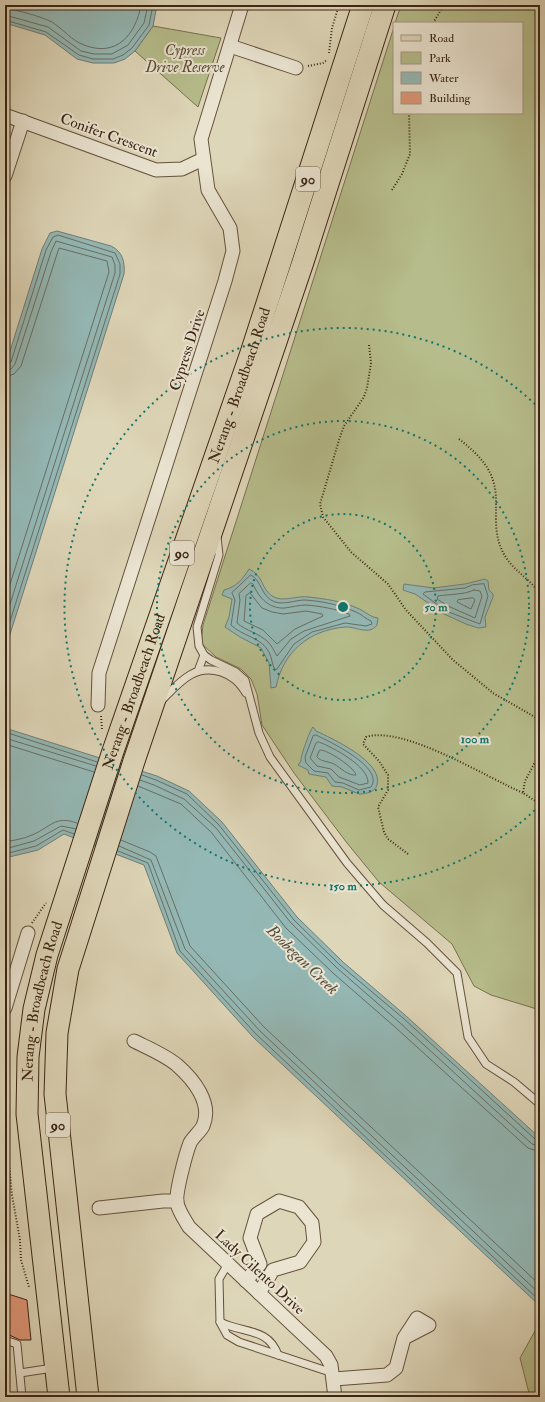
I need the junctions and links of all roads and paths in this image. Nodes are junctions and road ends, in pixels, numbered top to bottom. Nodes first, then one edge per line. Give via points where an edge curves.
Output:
1 (242, 5) edge
2 (339, 5) edge
3 (363, 5) edge
4 (385, 5) edge
5 (444, 5) edge
6 (434, 22) edge
7 (230, 46) junction
8 (296, 68) joint
9 (409, 114) edge
10 (5, 116) edge
11 (22, 121) junction
12 (203, 159) junction
13 (5, 176) edge
14 (392, 190) dead end
15 (369, 345) dead end
16 (459, 439) dead end
17 (215, 521) junction
18 (540, 594) edge
19 (204, 655) junction
20 (198, 671) junction
21 (249, 696) junction
22 (98, 705) joint
23 (152, 709) junction
24 (540, 720) edge
25 (102, 735) dead end
26 (540, 753) edge
27 (523, 793) junction
28 (535, 802) junction
29 (540, 804) edge
30 (540, 813) edge
31 (408, 854) dead end
32 (28, 932) dead end
33 (5, 1008) edge
34 (134, 1041) dead end
35 (540, 1104) edge
36 (5, 1123) edge
37 (177, 1202) junction
38 (99, 1208) dead end
39 (228, 1264) junction
40 (246, 1281) junction
41 (30, 1291) dead end
42 (259, 1293) junction
43 (220, 1322) junction
44 (404, 1338) dead end
45 (5, 1340) edge
46 (278, 1355) junction
47 (56, 1368) junction
48 (20, 1373) junction
49 (333, 1376) junction
50 (22, 1397) edge
51 (59, 1397) edge
52 (88, 1397) edge
53 (335, 1397) edge

1 - 7 street, Cypress Drive
2 - 8 path via 326,61
3 - 47 main road, Nerang - Broadbeach Road / 90 via 251,353 112,754 39,987 30,1033 27,1114
4 - 17 main road, Nerang - Broadbeach Road / 90 via 303,262
5 - 6 path
7 - 8 street
7 - 12 street, Cypress Drive via 201,139
9 - 14 path via 410,154 405,169
10 - 11 street, Conifer Crescent
11 - 12 street, Conifer Crescent via 156,170 182,169
11 - 13 street
12 - 22 street, Cypress Drive via 208,190 230,228 233,251 99,674
15 - 24 path via 371,363 367,388 364,397 344,426 339,440 320,504 323,517 351,552 388,584 406,610 453,660 494,693
16 - 18 path via 480,456 494,480 496,530 507,561 534,585
17 - 19 lane via 219,555 197,627 198,641
17 - 23 main road, Nerang - Broadbeach Road / 90
19 - 20 lane
19 - 21 lane via 241,675 247,684
20 - 21 lane via 214,670 235,679
20 - 23 lane via 183,679
21 - 35 lane via 258,733 270,757 347,863 383,905 427,943 456,973 468,1037 486,1064 514,1082
22 - 25 path via 103,722
23 - 52 main road, Nerang - Broadbeach Road / 90 via 68,970 57,1033 57,1119
26 - 27 path via 525,781
27 - 28 path
27 - 31 path via 412,741 388,735 366,737 363,744 388,774 388,790 378,807 381,824 388,839
28 - 29 path
28 - 30 path
32 - 33 street
34 - 37 street via 176,1065 200,1092 202,1098 206,1113 203,1126 191,1142
36 - 41 path via 21,1260
37 - 38 street via 163,1201
37 - 39 street, Lady Cilento Drive via 189,1227
39 - 40 street, Lady Cilento Drive
39 - 43 lane via 218,1279
40 - 42 street, Lady Cilento Drive
40 - 42 street via 260,1264 250,1238 258,1214 279,1201 299,1207 312,1223 314,1242 300,1262 273,1270
42 - 49 street, Lady Cilento Drive via 326,1356 331,1364
43 - 46 lane via 232,1339
43 - 46 lane via 266,1336
44 - 49 street via 396,1368 387,1374
45 - 48 lane via 17,1344
46 - 49 lane
47 - 48 lane
47 - 51 main road, Nerang - Broadbeach Road / 90
48 - 50 lane
49 - 53 street, Lady Cilento Drive

